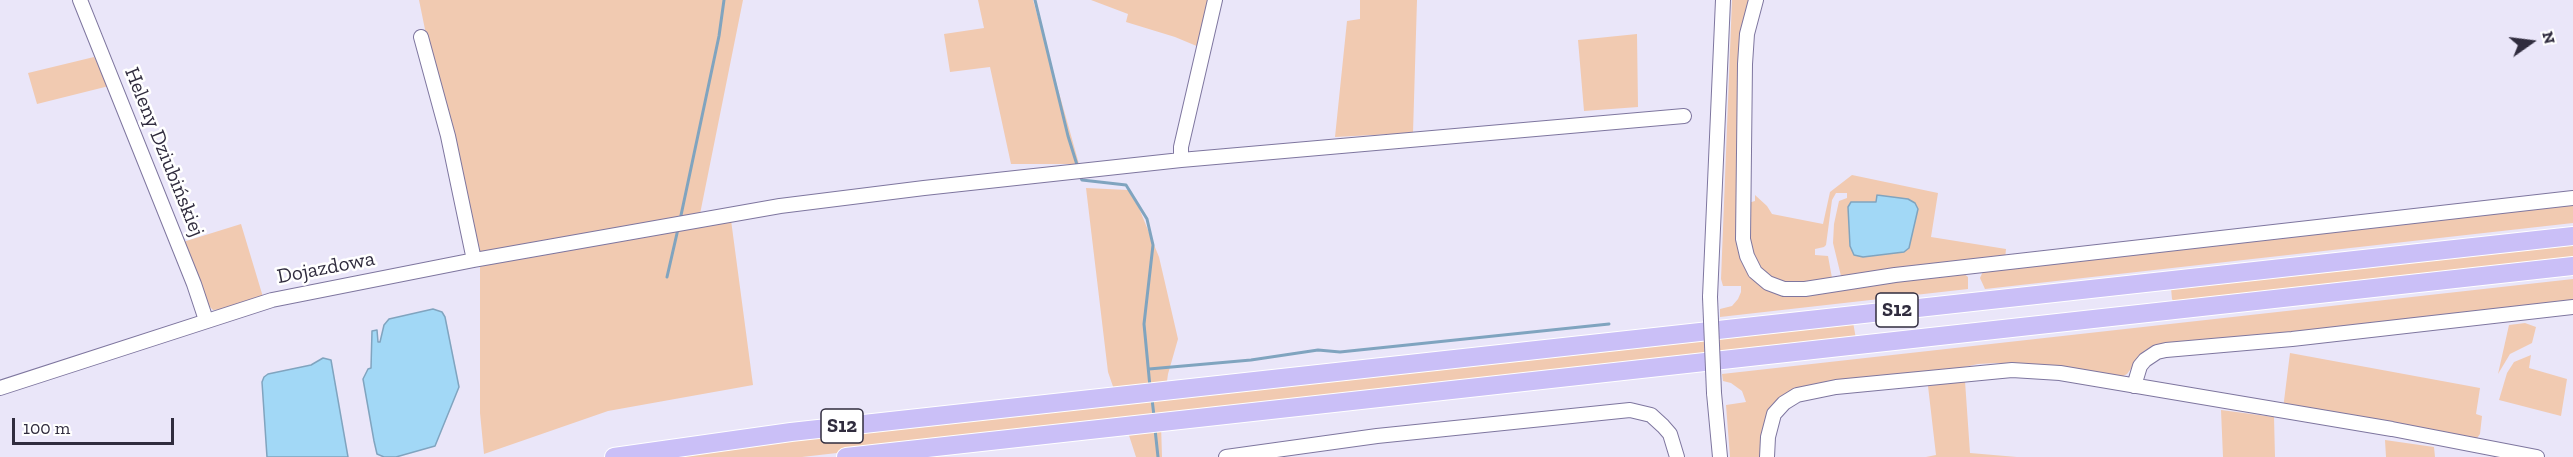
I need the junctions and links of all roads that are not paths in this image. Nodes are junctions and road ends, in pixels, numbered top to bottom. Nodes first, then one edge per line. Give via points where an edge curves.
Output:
1 (80, 0) edge
2 (1215, 0) edge
3 (1723, 0) edge
4 (1755, 0) edge
5 (422, 37) dead end
6 (1684, 116) dead end
7 (1181, 160) junction
8 (2573, 198) edge
9 (2573, 236) edge
10 (474, 260) junction
11 (2573, 266) edge
12 (2573, 308) edge
13 (206, 320) junction
14 (2134, 386) junction
15 (0, 388) edge
16 (614, 457) edge
17 (846, 457) edge
18 (1226, 457) edge
19 (1677, 457) edge
20 (1720, 457) edge
21 (1767, 457) edge
22 (2537, 457) edge

1 - 13 street, Heleny Dziubińskiej
2 - 7 street
3 - 20 street, bridge via 1710,297
4 - 8 street via 1745,64 1744,248 1750,265 1762,279 1784,289
5 - 10 street
6 - 7 street, Dojazdowa
7 - 10 street, Dojazdowa via 832,198
9 - 16 highway, S12 via 762,435
10 - 13 street, Dojazdowa via 272,300
11 - 17 highway, S12
12 - 14 street via 2166,350 2145,360
13 - 15 street, Dojazdowa
14 - 21 street via 2012,369 1806,392 1790,399 1774,414
14 - 22 street
18 - 19 street via 1377,436 1630,410 1651,415 1663,426 1670,434

